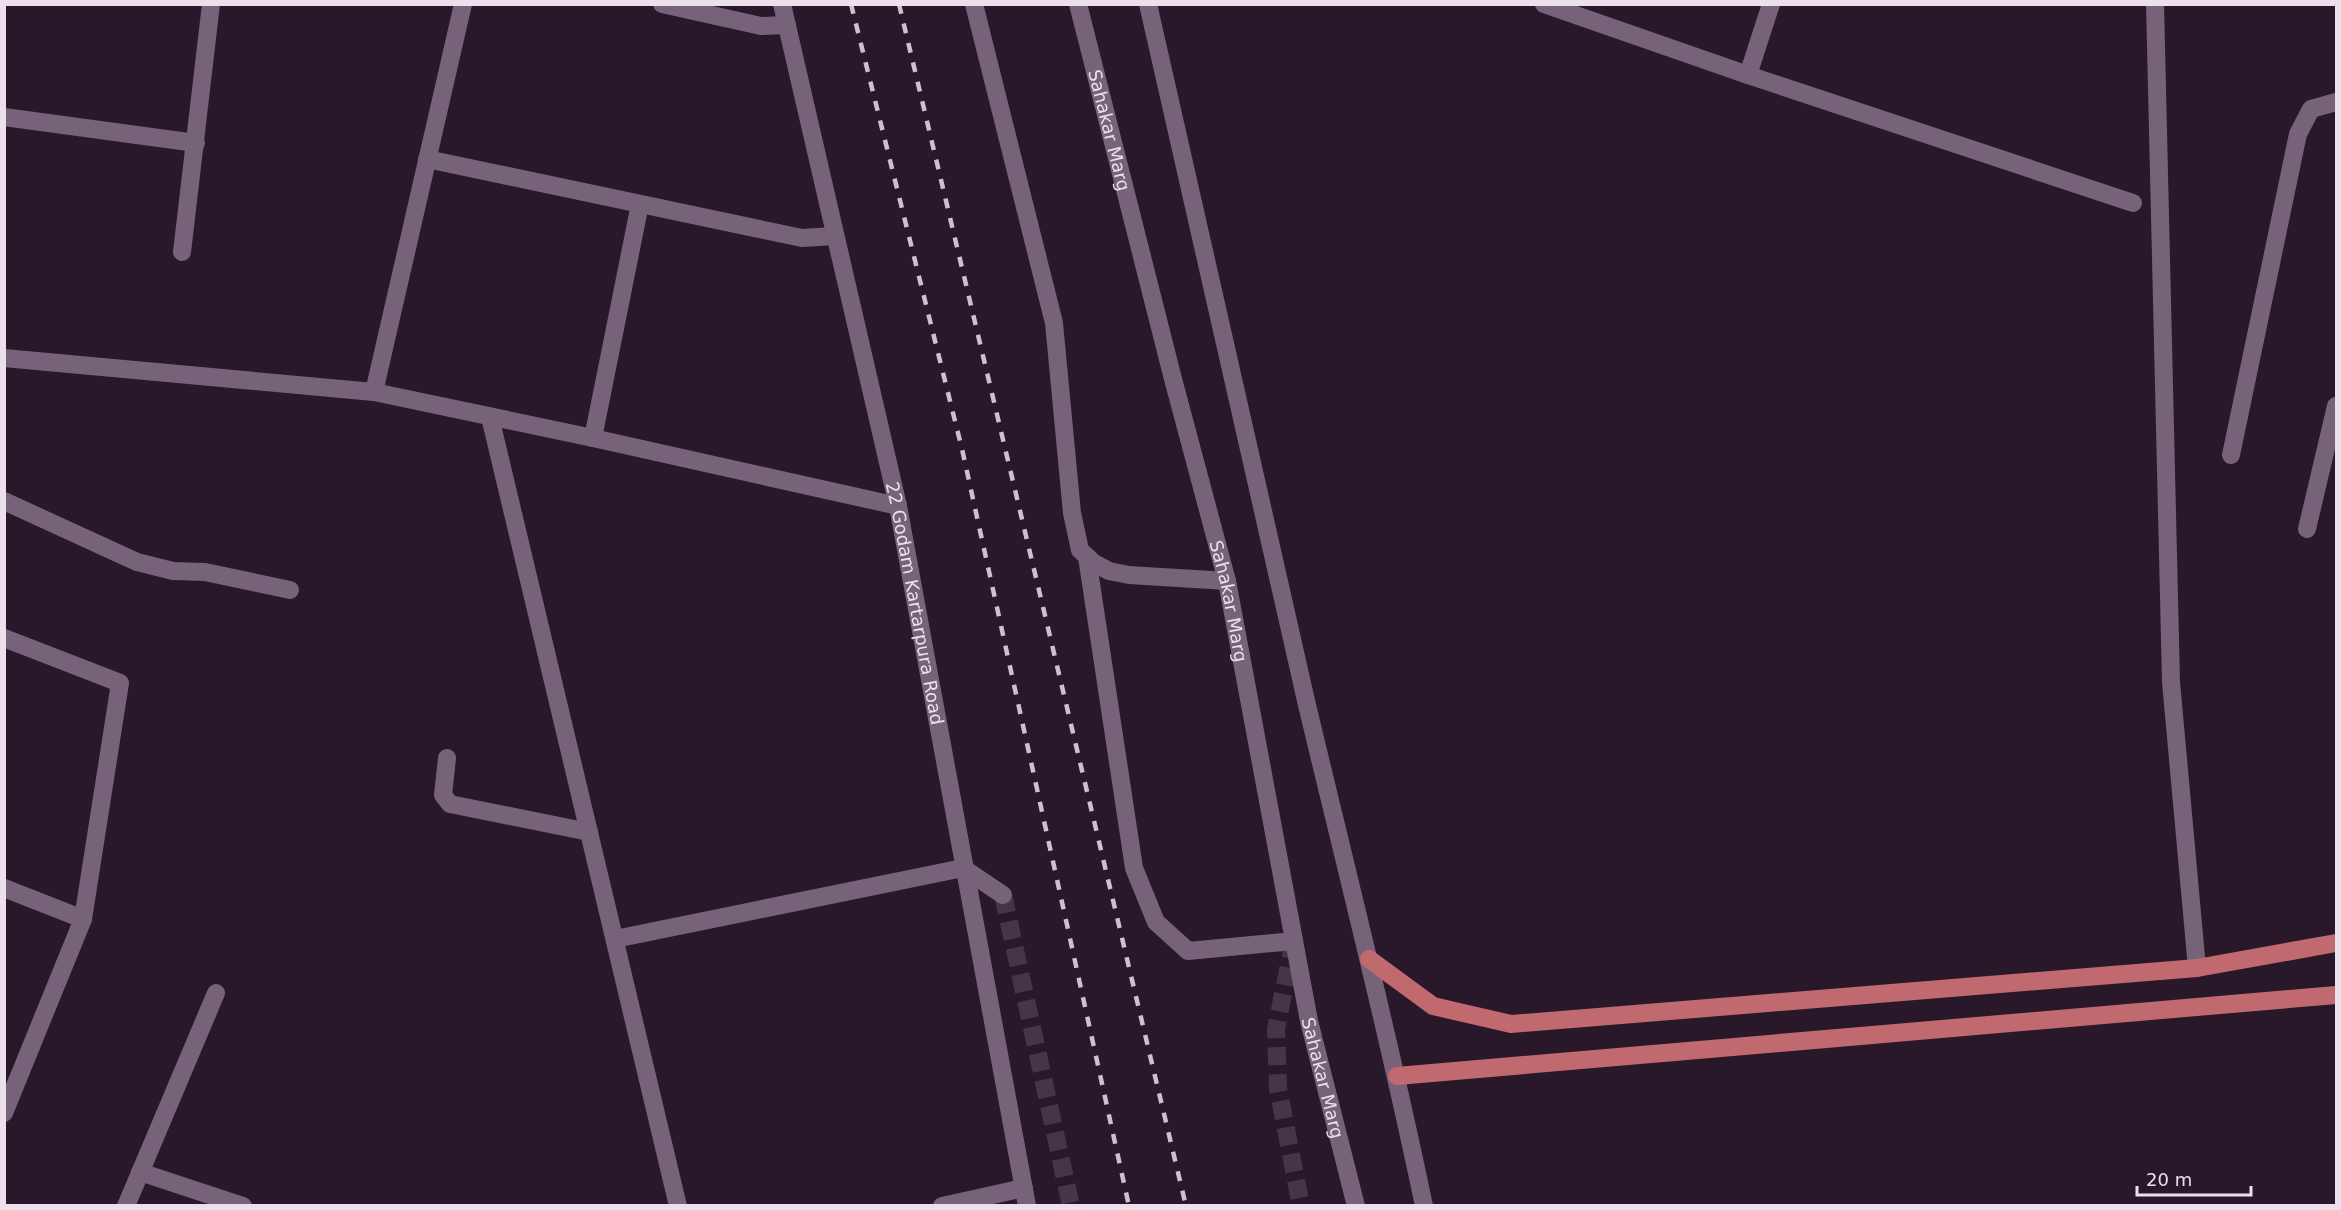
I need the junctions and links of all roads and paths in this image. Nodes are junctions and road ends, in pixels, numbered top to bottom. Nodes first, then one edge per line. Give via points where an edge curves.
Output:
1 (211, 4) edge
2 (463, 4) edge
3 (662, 4) edge
4 (782, 4) edge
5 (974, 4) edge
6 (1078, 4) edge
7 (1148, 4) edge
8 (1544, 4) edge
9 (1771, 4) edge
10 (2155, 4) edge
11 (787, 26) junction
12 (1748, 75) junction
13 (2337, 102) edge
14 (4, 117) edge
15 (196, 143) junction
16 (427, 159) junction
17 (2133, 203) dead end
18 (640, 204) junction
19 (835, 236) junction
20 (182, 252) dead end
21 (4, 358) edge
22 (374, 392) junction
23 (2337, 406) edge
24 (490, 417) junction
25 (593, 438) junction
26 (2231, 455) dead end
27 (4, 501) edge
28 (898, 506) junction
29 (2307, 530) dead end
30 (1087, 557) junction
31 (1227, 581) junction
32 (290, 590) dead end
33 (4, 638) edge
34 (447, 758) dead end
35 (589, 832) junction
36 (963, 868) junction
37 (4, 888) edge
38 (1003, 896) tunnel mouth
39 (83, 919) junction
40 (615, 939) junction
41 (1294, 941) junction
42 (2337, 944) edge
43 (1369, 959) junction
44 (2197, 968) junction
45 (216, 993) dead end
46 (2337, 995) edge
47 (1397, 1076) junction
48 (4, 1113) edge
49 (140, 1172) junction
50 (1026, 1197) edge
51 (126, 1206) edge
52 (243, 1206) edge
53 (678, 1206) edge
54 (942, 1206) edge
55 (1356, 1206) edge
56 (1424, 1206) edge

1 - 15 street
2 - 16 street
3 - 11 street via 760,26
4 - 11 street, 22 Godam Kartarpura Road
5 - 30 street via 1054,323 1072,513 1080,550
6 - 31 street, Sahakar Marg
7 - 43 street via 1307,706
8 - 12 street
9 - 12 street
10 - 44 street via 2171,682
11 - 19 street, 22 Godam Kartarpura Road
12 - 17 street
13 - 26 street via 2311,109 2298,134
14 - 15 street
15 - 20 street
16 - 18 street
16 - 22 street
18 - 19 street via 802,238
18 - 25 street
19 - 28 street, 22 Godam Kartarpura Road
21 - 22 street
22 - 24 street
23 - 29 street
24 - 25 street
24 - 35 street
25 - 28 street
27 - 32 street via 137,562
28 - 36 street, 22 Godam Kartarpura Road
30 - 31 street via 1109,571 1129,575
30 - 41 street via 1134,868 1156,922 1188,951
31 - 41 street, Sahakar Marg
33 - 39 street via 120,683
34 - 35 street via 443,795 450,804
35 - 40 street
36 - 38 street
36 - 40 street
36 - 50 street, 22 Godam Kartarpura Road
37 - 39 street
39 - 48 street
40 - 53 street
41 - 55 street, Sahakar Marg via 1309,1021
42 - 44 main road
43 - 44 main road via 1433,1006 1511,1024
43 - 47 street
45 - 49 street
46 - 47 main road
47 - 56 street
49 - 51 street
49 - 52 street
50 - 54 street

